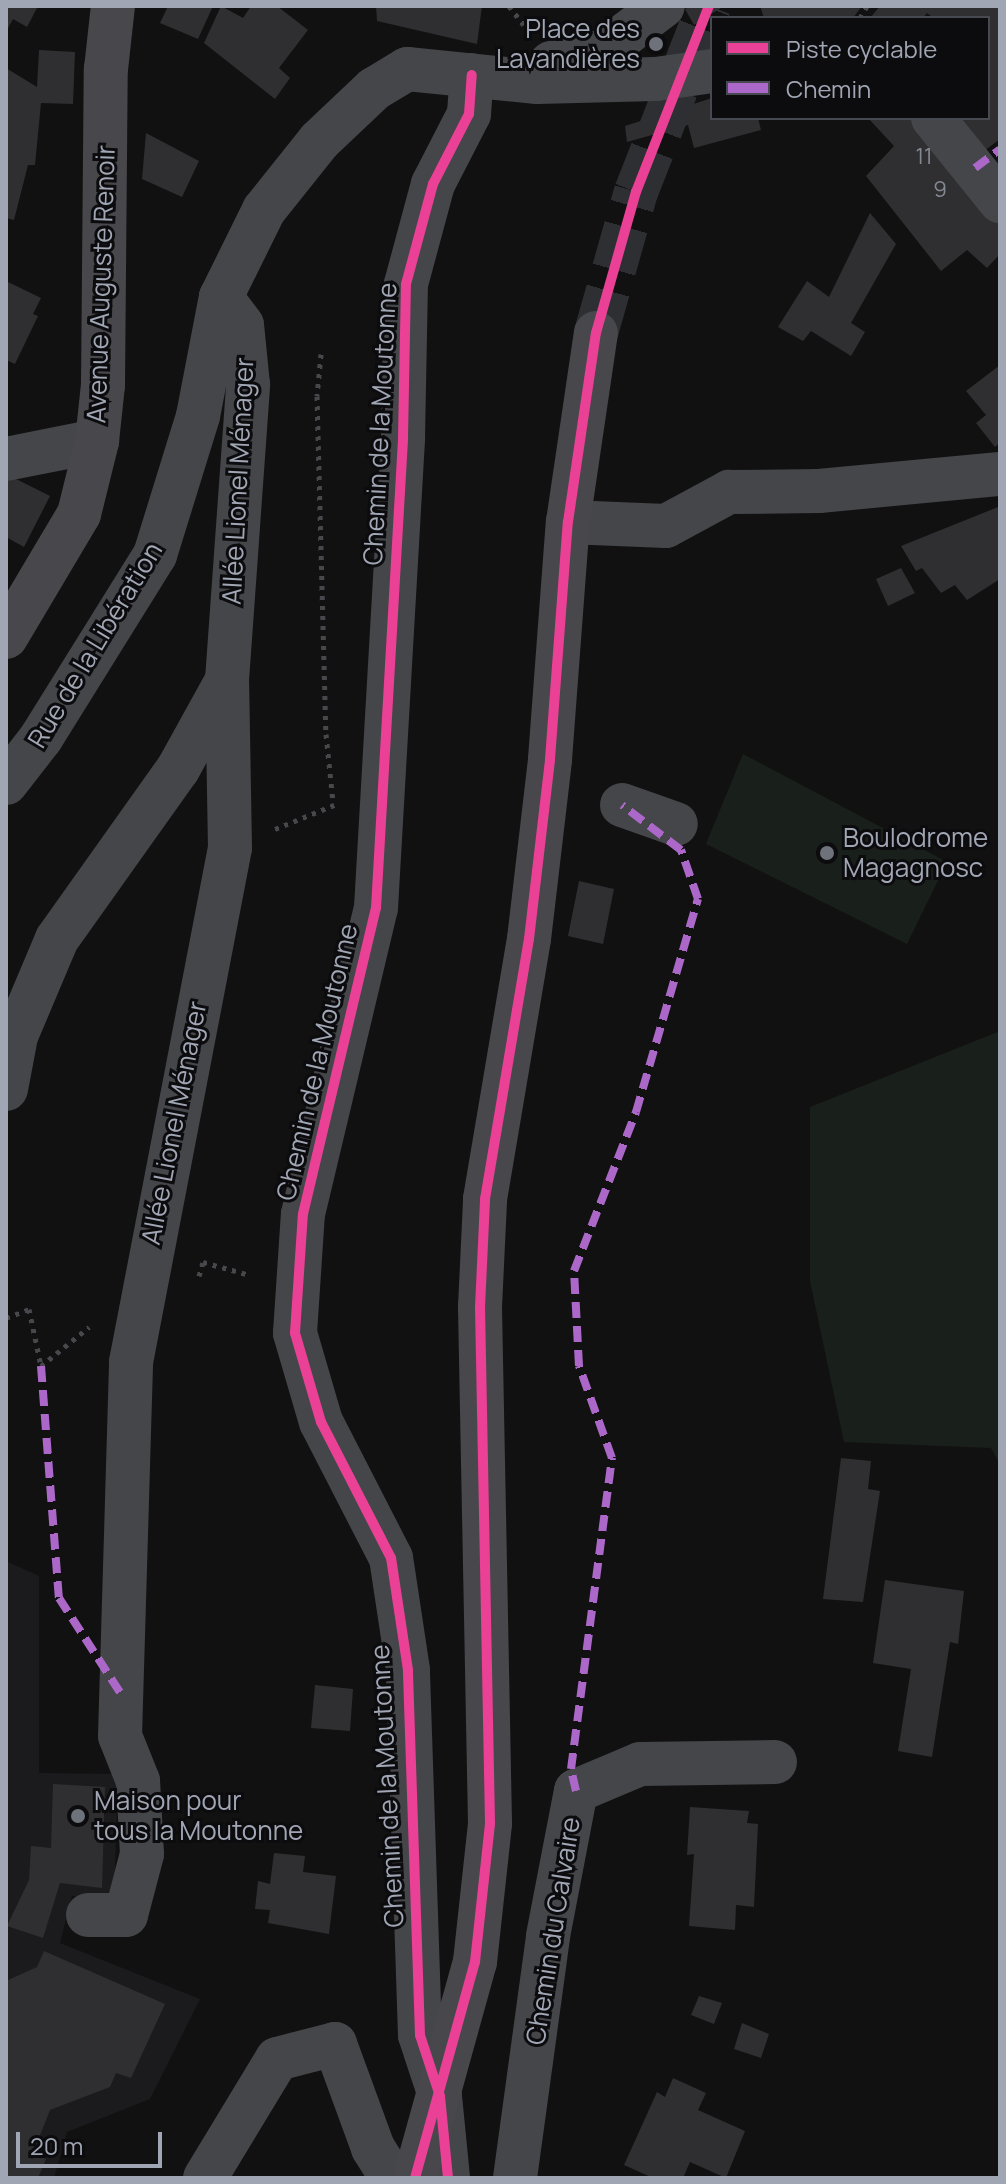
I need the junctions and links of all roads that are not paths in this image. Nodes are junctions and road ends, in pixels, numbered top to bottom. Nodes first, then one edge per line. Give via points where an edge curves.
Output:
1 (113, 6) edge
2 (663, 6) edge
3 (710, 71) edge
4 (472, 75) junction
5 (537, 82) junction
6 (935, 120) edge
7 (992, 173) edge
8 (221, 297) junction
9 (596, 333) tunnel mouth
10 (97, 441) junction
11 (6, 459) edge
12 (1000, 474) edge
13 (568, 522) junction
14 (6, 637) edge
15 (227, 680) junction
16 (6, 783) edge
17 (622, 805) dead end
18 (676, 824) dead end
19 (6, 1089) edge
20 (775, 1762) dead end
21 (88, 1915) dead end
22 (440, 2096) junction
23 (205, 2178) edge
24 (392, 2178) edge
25 (415, 2178) edge
26 (448, 2178) edge
27 (515, 2178) edge

1 - 10 main road, Avenue Auguste Renoir via 106,69 103,385
2 - 5 street via 602,52 554,60
3 - 5 street, Rue de la Libération via 656,79
4 - 5 street, Rue de la Libération
4 - 8 street, Rue de la Libération via 407,69 374,89 319,141 264,210
4 - 22 street, Chemin de la Moutonne via 469,114 433,184 406,284 376,908 303,1214 295,1333 321,1422 391,1558 408,1670 420,2035
6 - 7 street
8 - 15 street, Allée Lionel Ménager via 242,325 248,385
8 - 16 street, Rue de la Libération via 198,416 155,555 41,738
9 - 13 main road
10 - 11 street
10 - 14 main road, Avenue Auguste Renoir via 79,514
12 - 13 street via 819,491 729,492 666,526
13 - 22 main road via 550,759 529,939 485,1199 480,1307 490,1823 475,1962
15 - 19 street via 178,769 57,939 16,1036
15 - 21 street, Allée Lionel Ménager via 230,848 131,1362 120,1736 138,1781 142,1854 126,1915
17 - 18 street
20 - 27 street, Chemin du Calvaire via 640,1764 576,1791 548,1936
22 - 25 main road
22 - 26 street, Chemin de la Moutonne
23 - 24 street via 277,2059 335,2044 373,2148

